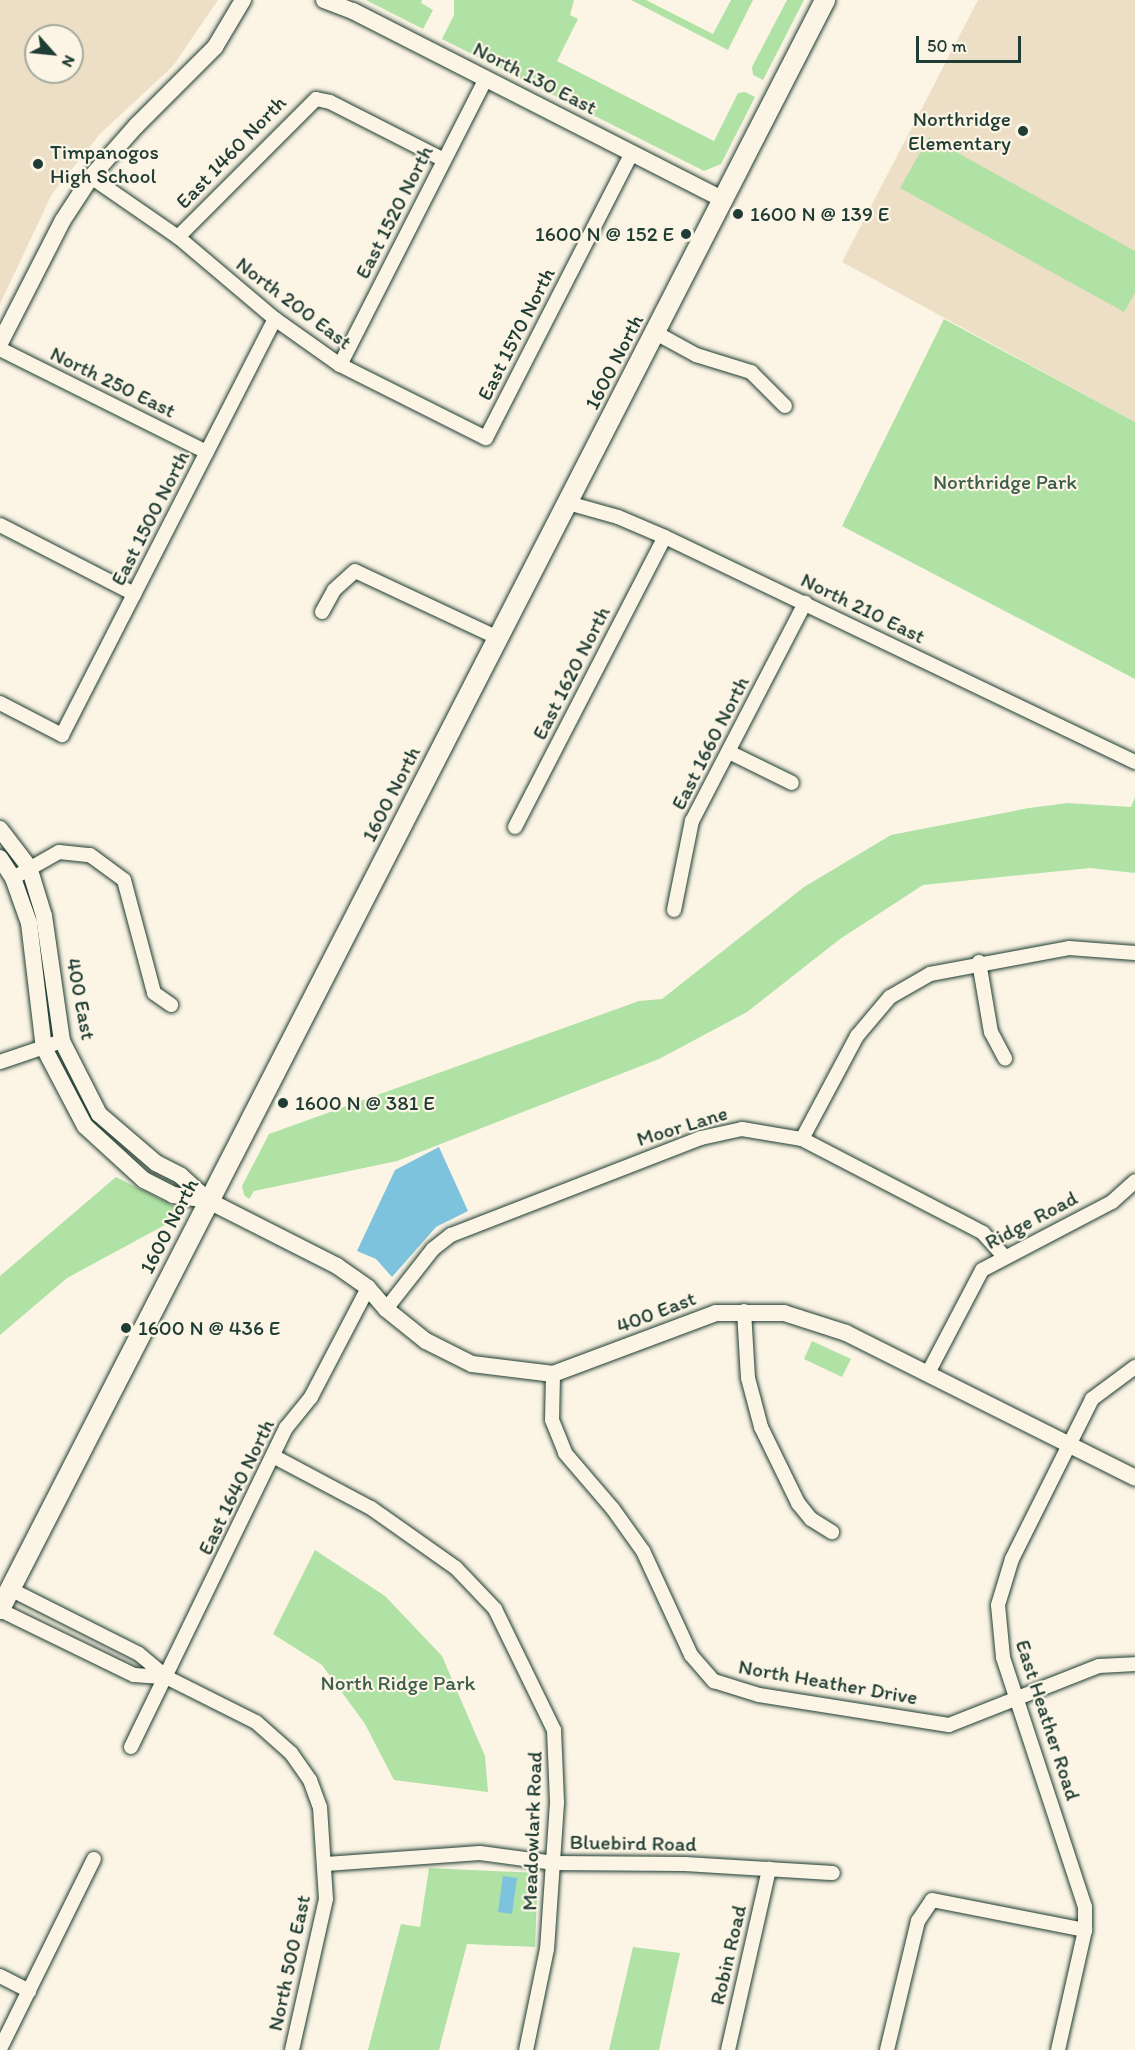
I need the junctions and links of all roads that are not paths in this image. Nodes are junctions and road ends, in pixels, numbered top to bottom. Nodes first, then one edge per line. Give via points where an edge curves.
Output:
1 (243, 0) edge
2 (324, 0) edge
3 (825, 0) edge
4 (486, 79) junction
5 (632, 153) junction
6 (444, 160) junction
7 (91, 177) junction
8 (724, 200) junction
9 (178, 237) junction
10 (275, 320) junction
11 (656, 333) junction
12 (0, 343) edge
13 (0, 349) edge
14 (340, 365) junction
15 (785, 406) dead end
16 (486, 438) joint
17 (207, 452) junction
18 (568, 502) junction
19 (0, 525) edge
20 (665, 537) junction
21 (134, 594) junction
22 (805, 603) junction
23 (322, 612) dead end
24 (498, 638) junction
25 (0, 703) edge
26 (729, 752) junction
27 (1135, 762) edge
28 (792, 783) dead end
29 (515, 827) dead end
30 (0, 829) edge
31 (0, 858) edge
32 (28, 867) junction
33 (13, 878) junction
34 (674, 910) dead end
35 (1135, 953) edge
36 (980, 962) junction
37 (171, 1005) dead end
38 (62, 1041) junction
39 (44, 1048) junction
40 (1005, 1058) dead end
41 (0, 1062) edge
42 (802, 1139) junction
43 (1135, 1181) edge
44 (208, 1200) junction
45 (1004, 1256) junction
46 (368, 1288) junction
47 (386, 1309) junction
48 (744, 1311) junction
49 (1135, 1367) edge
50 (928, 1373) junction
51 (553, 1374) junction
52 (1068, 1445) junction
53 (273, 1456) junction
54 (1135, 1478) edge
55 (832, 1532) dead end
56 (10, 1589) junction
57 (0, 1610) edge
58 (1135, 1664) edge
59 (166, 1677) junction
60 (1017, 1701) junction
61 (130, 1747) dead end
62 (94, 1859) dead end
63 (554, 1863) junction
64 (326, 1864) junction
65 (769, 1869) junction
66 (832, 1873) dead end
67 (1085, 1930) junction
68 (0, 1976) edge
69 (29, 1991) junction
70 (0, 2049) edge
71 (292, 2050) edge
72 (526, 2050) edge
73 (728, 2050) edge
74 (887, 2050) edge
75 (1058, 2050) edge

1 - 7 street via 215,47
2 - 4 street, North 130 East
3 - 8 main road, 1600 North
4 - 5 street, North 130 East
4 - 6 street, East 1520 North
5 - 8 street, North 130 East
5 - 16 street, East 1570 North
6 - 9 street, East 1460 North via 330,102 316,99
6 - 14 street, East 1520 North
7 - 9 street, North 200 East
7 - 12 street via 63,220
8 - 11 main road, 1600 North
9 - 10 street, North 200 East
10 - 14 street, North 200 East
10 - 17 street, East 1500 North
11 - 15 street via 696,355 751,372
11 - 18 main road, 1600 North
13 - 17 street, North 250 East
14 - 16 street, North 200 East
17 - 21 street, East 1500 North
18 - 20 street, North 210 East
18 - 24 main road, 1600 North
19 - 21 street
20 - 22 street, North 210 East
20 - 29 street, East 1620 North
21 - 25 street, East 1500 North via 62,735
22 - 26 street, East 1660 North
22 - 27 street, North 210 East
23 - 24 street via 334,590 355,571
24 - 44 main road, 1600 North
26 - 28 street
26 - 34 street, East 1660 North via 692,821
30 - 32 street, 400 East
31 - 33 street, 400 East
32 - 33 street
32 - 37 street via 59,852 90,855 124,880 154,993
32 - 38 street, 400 East via 44,916
33 - 39 street, 400 East via 29,923
35 - 36 street via 1069,948
36 - 40 street via 990,1032
36 - 42 street via 930,974 890,997 857,1036
38 - 39 street
38 - 44 street, 400 East via 99,1114 156,1163 181,1176
39 - 41 street
39 - 44 street, 400 East via 85,1126 144,1180 173,1195
42 - 45 street, Moor Lane via 983,1233
42 - 47 street, Moor Lane via 760,1130 723,1132 465,1228 433,1249
43 - 45 street, Ridge Road via 1112,1202
44 - 46 street, 400 East via 337,1266
44 - 56 main road, 1600 North
45 - 50 street, Ridge Road via 982,1270 970,1288
46 - 47 street, 400 East
46 - 53 street, East 1640 North via 311,1397 286,1428
47 - 51 street, 400 East via 426,1341 472,1364
48 - 50 street, 400 East via 784,1312 827,1324
48 - 51 street, 400 East via 716,1313
48 - 55 street via 748,1378 761,1426 798,1503 811,1519
49 - 52 street, East Heather Road via 1092,1399
50 - 52 street, 400 East
51 - 60 street, North Heather Drive via 552,1420 565,1453 643,1551 691,1655 714,1681 759,1695 949,1725
52 - 54 street, 400 East
52 - 60 street, East Heather Road via 1008,1567 998,1605 999,1640
53 - 59 street, East 1640 North
53 - 63 street, Meadowlark Road via 371,1508 423,1543 456,1568 495,1610 554,1730
56 - 57 main road, 1600 North
56 - 59 street, North 500 East via 139,1654
57 - 59 street, North 500 East via 134,1675
58 - 60 street, North Heather Drive via 1099,1666
59 - 61 street, East 1640 North
59 - 64 street, North 500 East via 256,1722 291,1753 310,1780 320,1807
60 - 67 street, East Heather Road via 1075,1872 1085,1907
62 - 69 street
63 - 64 street, Bluebird Road via 480,1853
63 - 65 street, Bluebird Road
63 - 72 street, Meadowlark Road via 548,1949
64 - 71 street, North 500 East via 319,1939
65 - 66 street, Bluebird Road
65 - 73 street, Robin Road
67 - 74 street via 932,1900 918,1921
67 - 75 street, East Heather Road
68 - 69 street
69 - 70 street

